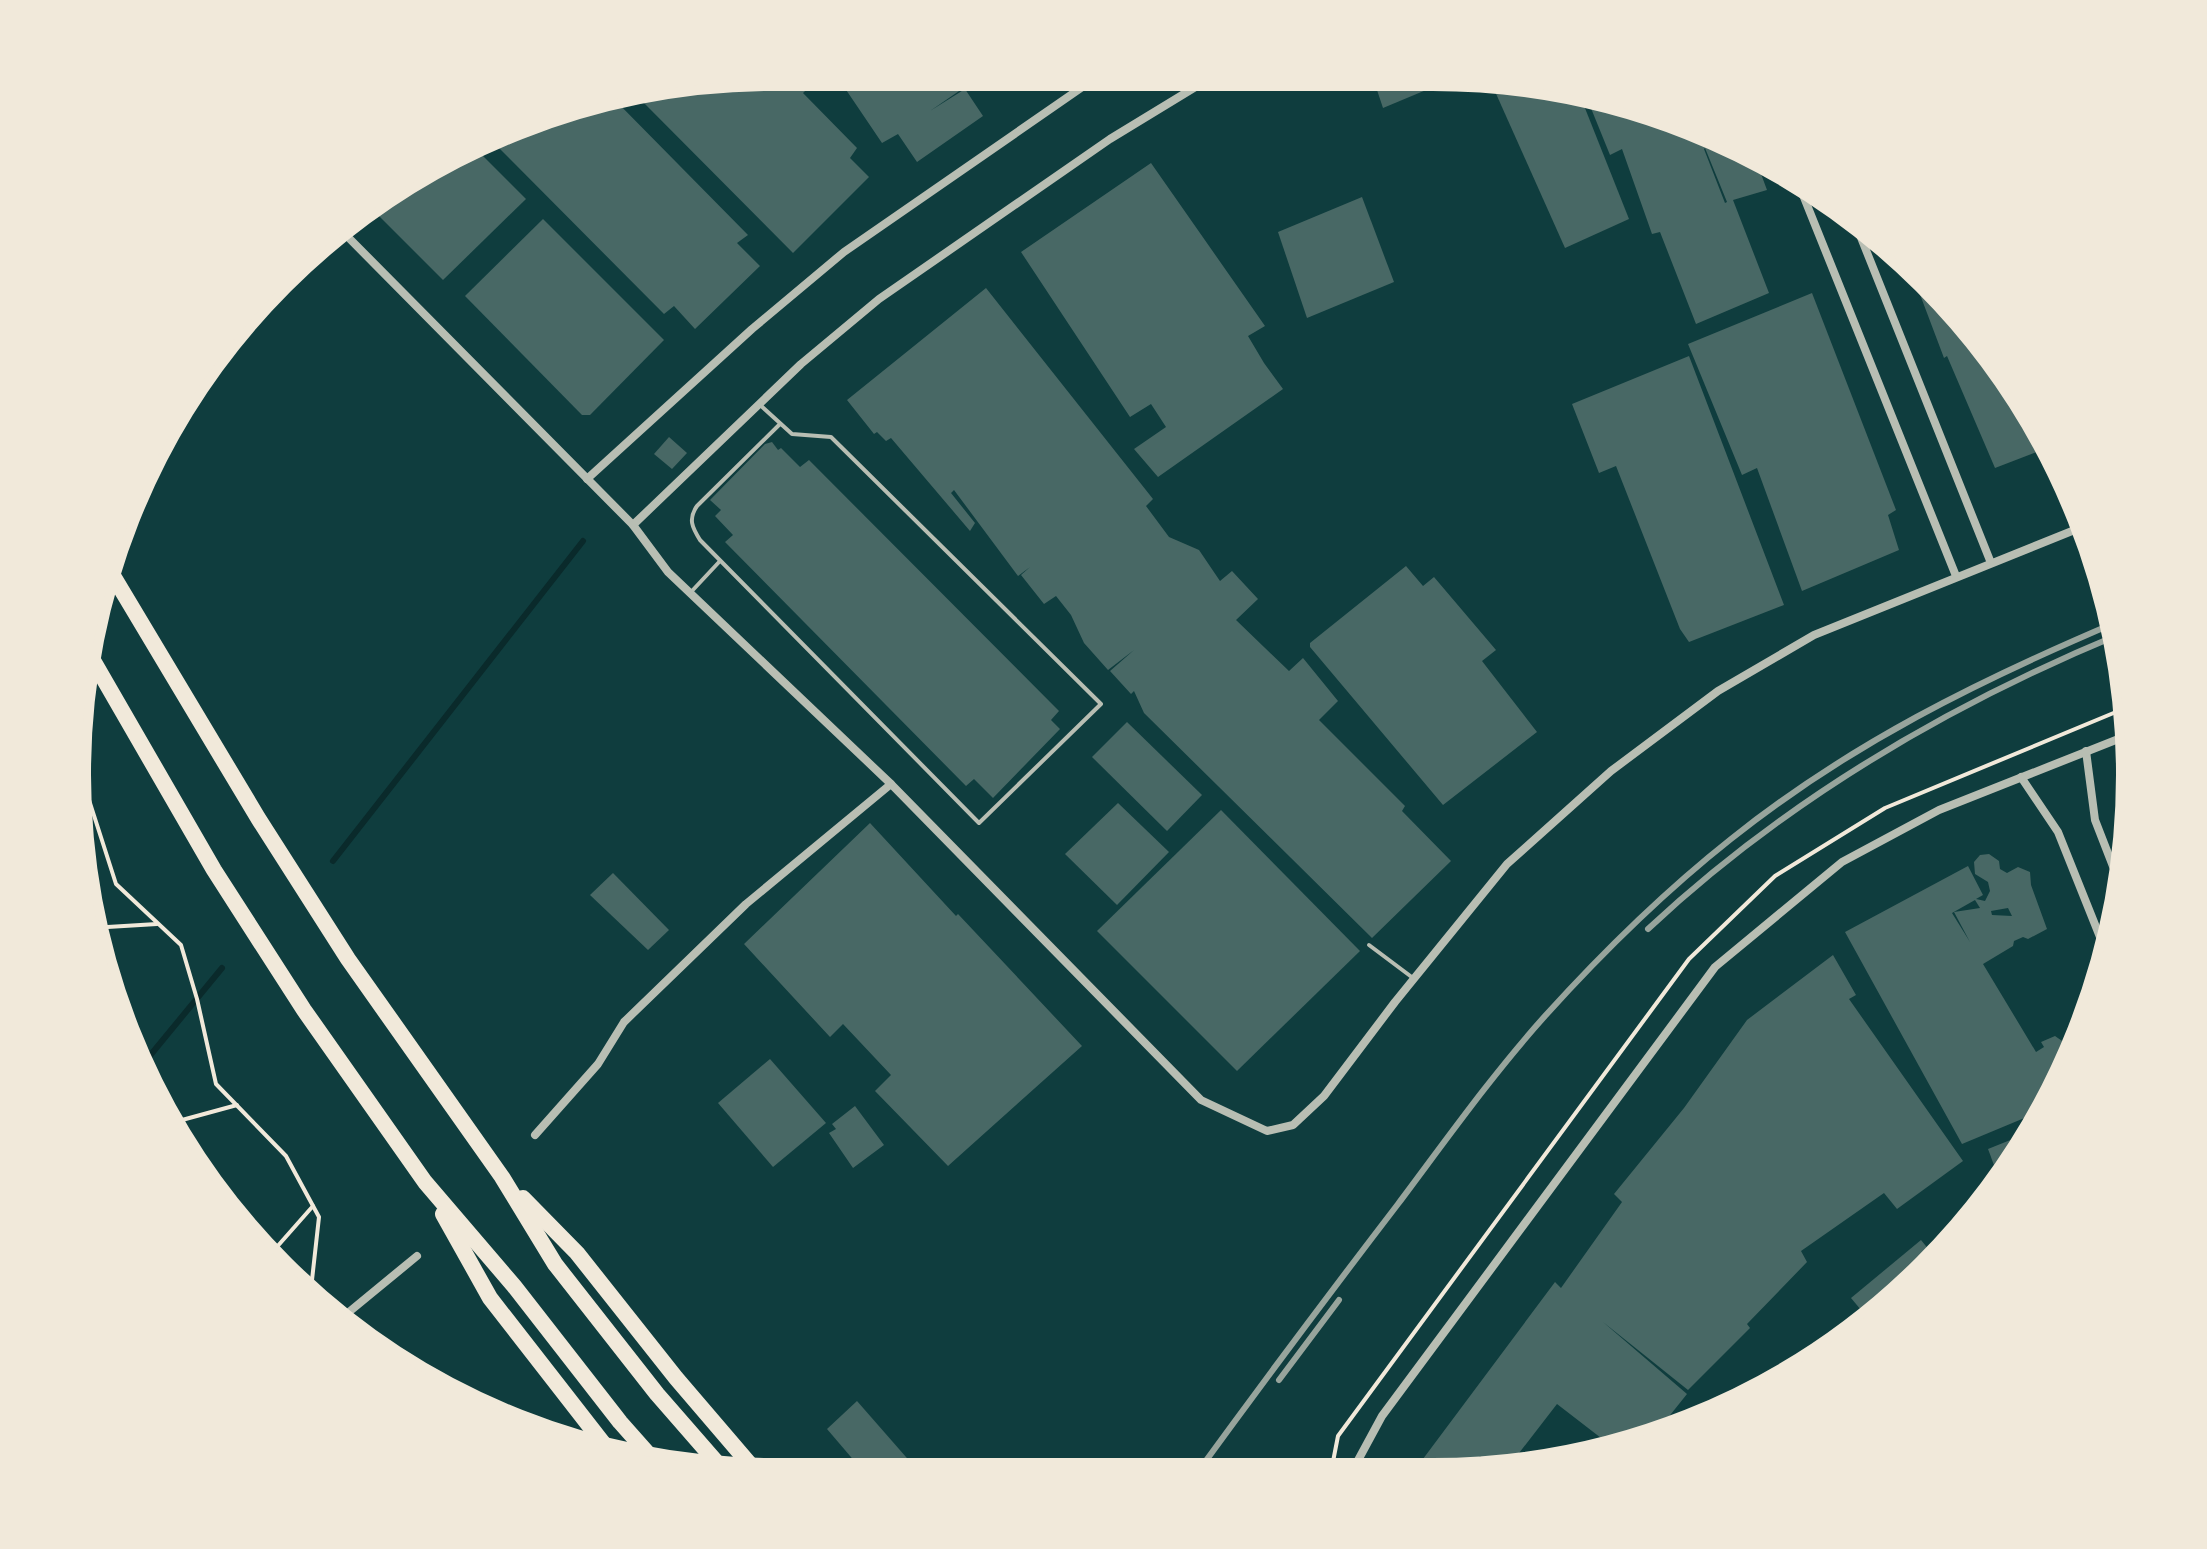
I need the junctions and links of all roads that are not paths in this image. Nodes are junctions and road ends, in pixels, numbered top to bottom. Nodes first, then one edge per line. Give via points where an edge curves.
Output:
1 (1084, 86) edge
2 (1197, 86) edge
3 (1803, 194) edge
4 (346, 235) edge
5 (1860, 235) edge
6 (759, 404) junction
7 (780, 424) junction
8 (587, 479) junction
9 (633, 525) junction
10 (2076, 530) edge
11 (720, 561) junction
12 (1991, 563) junction
13 (1956, 576) junction
14 (115, 579) edge
15 (689, 594) junction
16 (95, 664) edge
17 (2120, 738) edge
18 (2086, 751) junction
19 (2021, 777) junction
20 (891, 784) junction
21 (2114, 869) edge
22 (2101, 940) edge
23 (1369, 945) dead end
24 (1413, 978) junction
25 (535, 1135) dead end
26 (502, 1177) junction
27 (425, 1182) junction
28 (417, 1256) dead end
29 (347, 1314) edge
30 (602, 1441) edge
31 (646, 1451) edge
32 (715, 1460) edge
33 (748, 1462) edge
34 (1357, 1463) edge

1 - 8 street via 844,252
2 - 6 street via 1110,139 879,299
3 - 13 street
4 - 8 street
5 - 12 street
6 - 7 lane
6 - 9 street
7 - 11 lane via 691,514 691,526
7 - 11 lane via 792,434 831,437 1101,704 979,823
8 - 9 street
9 - 15 street
10 - 12 street
11 - 15 lane
12 - 13 street
13 - 24 street via 1814,635 1718,691 1611,771 1507,864
14 - 26 highway via 348,959
15 - 20 street
16 - 27 highway via 214,870
17 - 18 street
18 - 19 street
18 - 21 street via 2095,820
19 - 22 street via 2058,832
19 - 34 street via 1939,810 1842,862 1715,967 1382,1416
20 - 24 street via 1201,1100 1267,1131 1293,1125 1324,1096
20 - 25 street via 746,904 624,1022 598,1064
23 - 24 lane
26 - 32 highway via 555,1264
26 - 33 highway via 577,1253
27 - 30 highway via 490,1298
27 - 31 highway
28 - 29 street

